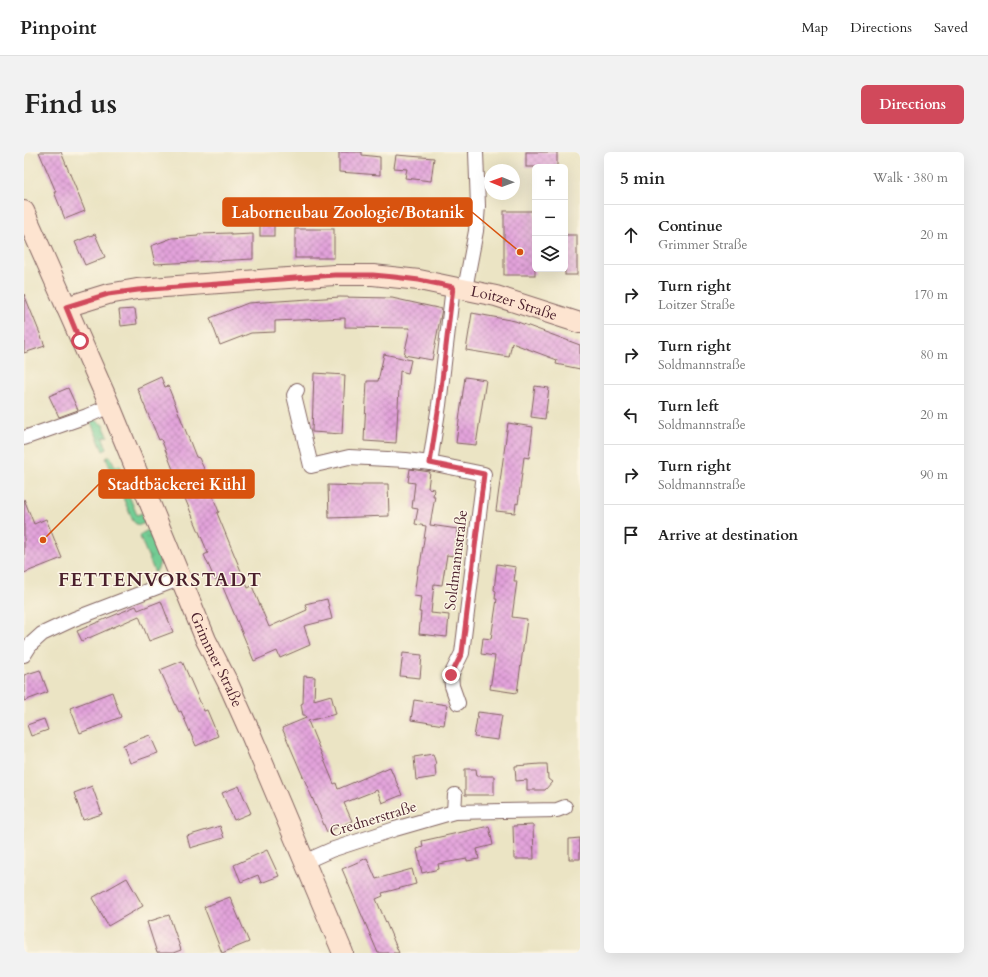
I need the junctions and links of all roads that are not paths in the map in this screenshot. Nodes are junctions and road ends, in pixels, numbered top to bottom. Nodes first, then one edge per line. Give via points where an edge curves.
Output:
1 (476, 152) edge
2 (24, 211) edge
3 (459, 288) junction
4 (66, 307) junction
5 (580, 323) edge
6 (297, 390) dead end
7 (110, 406) junction
8 (24, 438) edge
9 (430, 463) junction
10 (181, 578) junction
11 (24, 655) edge
12 (458, 703) dead end
13 (455, 795) dead end
14 (565, 807) dead end
15 (454, 812) junction
16 (304, 862) junction
17 (343, 953) edge

1 - 3 street via 476,231
2 - 4 main road, Grimmer Straße
3 - 4 main road, Loitzer Straße via 394,277 335,275 138,290 104,295
3 - 5 main road, Loitzer Straße via 496,296
3 - 9 street
4 - 7 main road, Grimmer Straße
6 - 9 street, Soldmannstraße via 294,395 311,466 349,458
7 - 8 street
7 - 10 main road, Grimmer Straße
9 - 12 street, Soldmannstraße via 484,474 462,653 451,675
10 - 11 street via 42,634 30,644
10 - 16 main road, Grimmer Straße via 206,640 246,723
13 - 15 street
14 - 15 street, Crednerstraße via 557,810
15 - 16 street, Crednerstraße via 394,828
16 - 17 main road, Grimmer Straße

